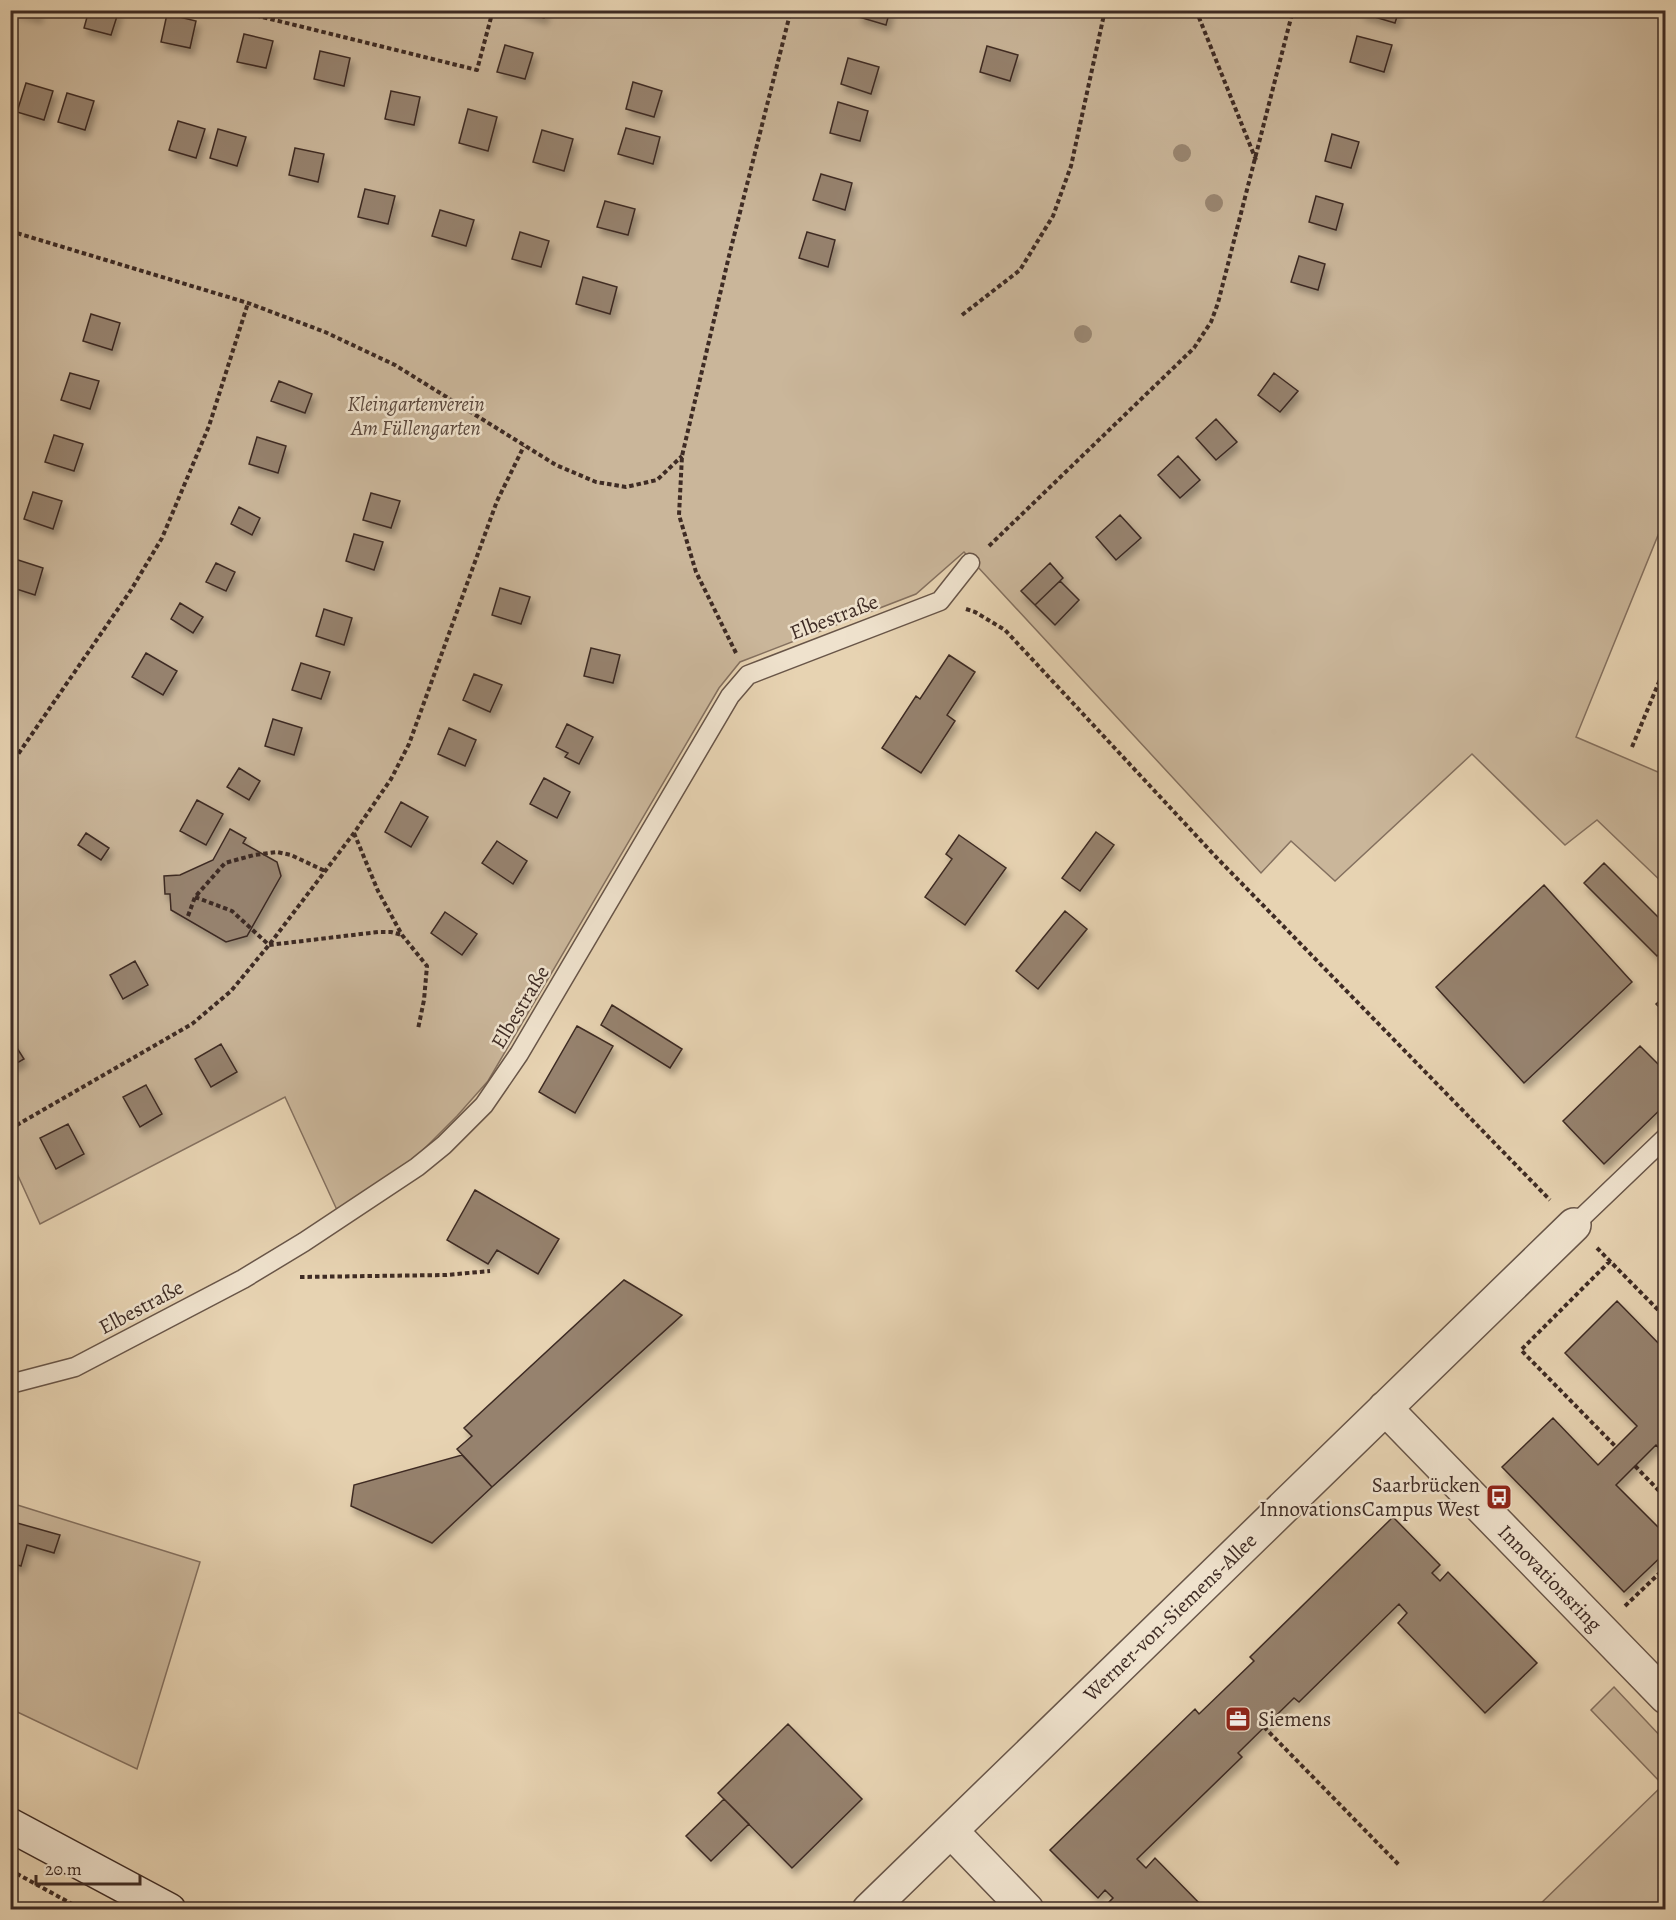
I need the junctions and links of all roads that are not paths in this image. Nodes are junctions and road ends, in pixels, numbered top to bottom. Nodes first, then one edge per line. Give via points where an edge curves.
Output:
1 (970, 563) road end
2 (1665, 1137) edge
3 (1574, 1225) joint
4 (10, 1384) edge
5 (1385, 1408) junction
6 (1665, 1697) edge
7 (10, 1825) edge
8 (951, 1831) junction
9 (169, 1910) edge
10 (869, 1910) edge
11 (1027, 1910) edge

1 - 4 lane, Elbestraße via 940,601 748,675 730,696 519,1054 484,1105 417,1167 258,1270 75,1367
2 - 3 lane
3 - 5 street, Werner-von-Siemens-Allee
5 - 6 street, Innovationsring
5 - 8 street, Werner-von-Siemens-Allee
7 - 9 street
8 - 10 street, Werner-von-Siemens-Allee
8 - 11 street

